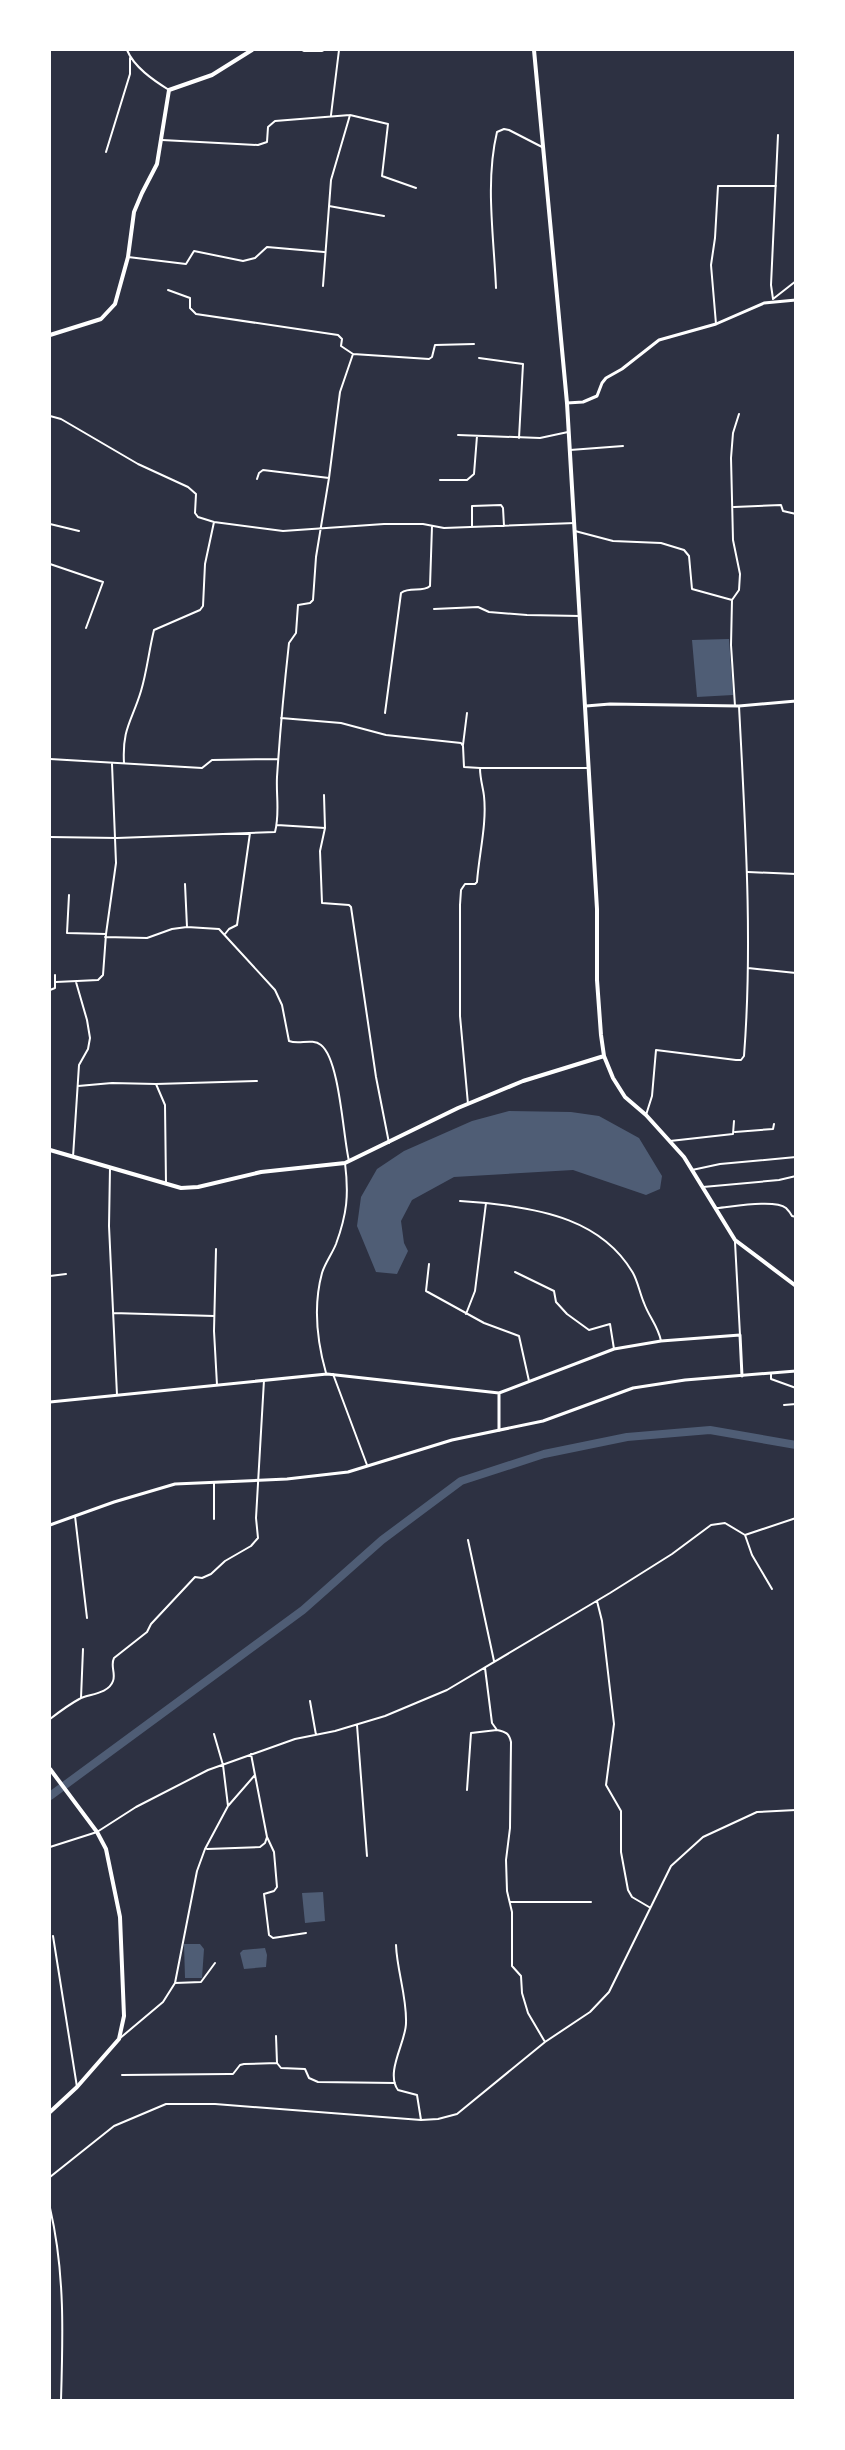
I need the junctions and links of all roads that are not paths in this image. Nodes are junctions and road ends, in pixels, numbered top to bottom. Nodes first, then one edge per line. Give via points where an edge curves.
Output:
1 (127, 50) edge
2 (252, 50) edge
3 (304, 50) edge
4 (322, 50) edge
5 (339, 50) edge
6 (534, 50) edge
7 (130, 58) junction
8 (169, 90) junction
9 (331, 115) junction
10 (350, 115) junction
11 (778, 135) dead end
12 (162, 140) junction
13 (544, 148) junction
14 (106, 152) dead end
15 (776, 186) junction
16 (416, 188) dead end
17 (329, 206) junction
18 (384, 216) dead end
19 (324, 252) junction
20 (128, 257) junction
21 (795, 281) edge
22 (323, 286) dead end
23 (496, 288) dead end
24 (168, 290) dead end
25 (772, 300) junction
26 (795, 300) edge
27 (716, 324) junction
28 (50, 335) edge
29 (474, 344) dead end
30 (353, 354) junction
31 (479, 358) dead end
32 (567, 403) junction
33 (739, 414) dead end
34 (50, 416) edge
35 (569, 432) junction
36 (458, 435) dead end
37 (477, 436) junction
38 (519, 438) junction
39 (623, 446) dead end
40 (570, 450) junction
41 (329, 478) junction
42 (257, 479) dead end
43 (440, 480) dead end
44 (734, 507) junction
45 (795, 514) edge
46 (214, 522) junction
47 (575, 523) junction
48 (50, 524) edge
49 (432, 526) junction
50 (504, 526) junction
51 (472, 527) junction
52 (321, 528) junction
53 (79, 531) dead end
54 (575, 531) junction
55 (50, 564) edge
56 (732, 600) junction
57 (434, 609) dead end
58 (580, 616) junction
59 (86, 628) dead end
60 (795, 701) edge
61 (586, 706) junction
62 (737, 706) junction
63 (467, 713) dead end
64 (385, 714) dead end
65 (280, 718) junction
66 (462, 745) junction
67 (50, 759) edge
68 (278, 759) junction
69 (124, 763) junction
70 (112, 764) junction
71 (480, 768) junction
72 (590, 768) junction
73 (324, 795) dead end
74 (50, 809) edge
75 (50, 820) edge
76 (277, 825) junction
77 (325, 828) junction
78 (250, 833) junction
79 (50, 837) edge
80 (117, 838) junction
81 (748, 872) junction
82 (795, 874) edge
83 (186, 884) dead end
84 (69, 895) dead end
85 (188, 927) junction
86 (105, 935) junction
87 (225, 935) junction
88 (748, 968) junction
89 (795, 973) edge
90 (54, 975) dead end
91 (56, 982) junction
92 (76, 982) junction
93 (50, 990) edge
94 (604, 1056) junction
95 (257, 1082) dead end
96 (156, 1084) junction
97 (78, 1086) junction
98 (468, 1104) junction
99 (646, 1115) junction
100 (734, 1121) dead end
101 (774, 1124) dead end
102 (735, 1132) junction
103 (670, 1141) junction
104 (389, 1143) junction
105 (50, 1150) edge
106 (73, 1157) junction
107 (795, 1157) edge
108 (347, 1162) junction
109 (110, 1168) junction
110 (692, 1170) junction
111 (795, 1176) edge
112 (166, 1184) junction
113 (704, 1187) junction
114 (460, 1201) dead end
115 (486, 1203) junction
116 (717, 1208) junction
117 (795, 1217) edge
118 (735, 1240) junction
119 (216, 1249) dead end
120 (429, 1264) dead end
121 (515, 1272) dead end
122 (66, 1274) dead end
123 (50, 1276) edge
124 (795, 1286) edge
125 (113, 1313) junction
126 (466, 1314) junction
127 (214, 1316) junction
128 (740, 1335) junction
129 (662, 1341) junction
130 (614, 1349) junction
131 (795, 1371) edge
132 (327, 1374) junction
133 (333, 1374) junction
134 (771, 1374) junction
135 (742, 1376) junction
136 (264, 1380) junction
137 (530, 1383) junction
138 (218, 1385) junction
139 (795, 1388) edge
140 (500, 1393) junction
141 (117, 1395) junction
142 (50, 1402) edge
143 (795, 1404) edge
144 (784, 1405) dead end
145 (499, 1430) junction
146 (367, 1466) junction
147 (259, 1481) junction
148 (214, 1482) junction
149 (75, 1516) junction
150 (795, 1518) edge
151 (214, 1519) dead end
152 (50, 1526) edge
153 (745, 1535) junction
154 (468, 1540) dead end
155 (772, 1589) dead end
156 (597, 1601) junction
157 (87, 1618) dead end
158 (82, 1649) dead end
159 (494, 1661) junction
160 (485, 1666) junction
161 (81, 1698) junction
162 (310, 1701) dead end
163 (50, 1719) edge
164 (357, 1725) junction
165 (497, 1730) junction
166 (214, 1734) dead end
167 (316, 1735) junction
168 (251, 1754) junction
169 (223, 1765) junction
170 (50, 1769) edge
171 (255, 1775) junction
172 (467, 1790) dead end
173 (228, 1806) junction
174 (795, 1810) edge
175 (97, 1832) junction
176 (267, 1837) junction
177 (50, 1847) edge
178 (205, 1849) junction
179 (367, 1857) dead end
180 (510, 1902) junction
181 (591, 1902) dead end
182 (651, 1908) junction
183 (306, 1933) dead end
184 (53, 1936) dead end
185 (396, 1945) dead end
186 (214, 1963) dead end
187 (175, 1983) junction
188 (276, 2036) dead end
189 (119, 2039) junction
190 (545, 2042) junction
191 (277, 2063) junction
192 (122, 2075) dead end
193 (395, 2083) junction
194 (77, 2087) junction
195 (50, 2112) edge
196 (421, 2120) junction
197 (50, 2177) edge
198 (50, 2208) edge
199 (61, 2400) edge

1 - 7 street
2 - 8 highway via 212,75
3 - 4 highway
5 - 9 street
6 - 13 highway
7 - 8 street
7 - 14 street via 130,74
8 - 12 highway
9 - 10 street
9 - 12 street via 275,121 268,127 267,141 258,145
10 - 16 street via 388,124 382,176
10 - 17 street via 331,180
11 - 15 street
12 - 20 highway via 157,164 134,212
13 - 23 street via 517,132 497,132 492,197
13 - 32 highway
15 - 25 street
15 - 27 street via 718,186 711,265
17 - 18 street
17 - 19 street
19 - 20 street via 267,247 255,258 243,261 194,251 186,264
19 - 22 street
20 - 28 highway via 115,304 107,313
21 - 25 street
24 - 30 street via 190,298 190,308 196,314 338,334 341,346
25 - 26 street
25 - 27 street
27 - 32 street via 659,340 606,378 597,396
29 - 30 street via 435,345 429,358
30 - 41 street via 340,392
31 - 38 street via 523,364
32 - 35 highway
33 - 44 street via 732,449
34 - 46 street via 188,487 196,494 194,510 198,517
35 - 38 street
35 - 40 highway
36 - 37 street
37 - 38 street
37 - 43 street via 471,478
39 - 40 street
40 - 47 highway
41 - 42 street via 263,470
41 - 52 street
44 - 45 street via 781,505 783,511
44 - 56 street via 740,574 739,590
46 - 52 street via 283,531
46 - 69 street via 205,564 203,606 154,630 141,690 123,742
47 - 50 street
47 - 54 highway
48 - 53 street
49 - 51 street
49 - 52 street
49 - 64 street via 430,586 401,593
50 - 51 street
50 - 51 street via 503,505 472,506
52 - 65 street via 313,600 297,607
54 - 56 street via 613,541 661,543 684,550 689,556 692,589
54 - 58 highway
55 - 59 street via 103,582
56 - 62 street via 731,645
57 - 58 street via 478,607 489,612
58 - 61 highway
60 - 62 street
61 - 62 street
61 - 72 highway
62 - 81 street
63 - 66 street
65 - 66 street via 341,723 386,735
65 - 68 street
66 - 71 street via 464,766
67 - 70 street
68 - 69 street via 212,760 202,768
68 - 76 street
69 - 70 street
70 - 80 street
71 - 72 street
71 - 98 street via 484,816 477,882 465,884 460,904 460,1016
72 - 94 highway via 597,980
73 - 77 street
74 - 75 street
76 - 77 street
76 - 78 street via 273,832
77 - 104 street via 320,851 322,903 351,907
78 - 80 street
78 - 87 street via 237,926
79 - 80 street
80 - 86 street
81 - 82 street
81 - 88 street
83 - 85 street
84 - 86 street via 67,933
85 - 86 street via 172,928 147,938
85 - 87 street via 217,928
86 - 92 street via 101,979
87 - 108 street via 275,990 289,1041 315,1042 325,1050 339,1095
88 - 89 street
88 - 99 street via 744,1056 736,1060 656,1050 652,1096
90 - 91 street
91 - 92 street
91 - 93 street
92 - 97 street via 90,1038 79,1065
94 - 98 highway via 523,1081
94 - 99 highway via 625,1097
95 - 96 street
96 - 97 street
96 - 112 street via 165,1105
97 - 106 street
98 - 104 highway
99 - 103 highway
100 - 102 street
101 - 102 street via 773,1129
102 - 103 street
103 - 110 highway
104 - 108 highway
105 - 106 highway
106 - 109 highway
107 - 110 street
108 - 112 highway via 261,1172 198,1187
108 - 132 street via 346,1210 322,1272 317,1307 318,1342
109 - 112 highway
109 - 125 street
110 - 113 highway
111 - 113 street
113 - 116 highway
114 - 115 street
115 - 126 street via 475,1291
115 - 129 street via 567,1218 609,1243 635,1275
116 - 117 street via 779,1205
116 - 118 highway
118 - 124 highway
118 - 128 street
119 - 127 street
120 - 126 street via 426,1291
121 - 130 street via 554,1291 556,1302 567,1314 590,1330 610,1324
122 - 123 street
125 - 127 street
125 - 141 street
126 - 137 street via 519,1336
127 - 138 street
128 - 129 street
128 - 135 street
129 - 130 street
130 - 137 street
131 - 134 street
132 - 133 street
132 - 136 street
133 - 140 street
133 - 146 street
134 - 135 street
134 - 139 street via 771,1380
135 - 145 street via 633,1388 543,1421
136 - 138 street
136 - 147 street
137 - 140 street
138 - 141 street
140 - 145 street
141 - 142 street
143 - 144 street
145 - 146 street
146 - 147 street via 348,1472
147 - 148 street
147 - 161 street via 258,1538 211,1574 195,1577 147,1632 114,1658 112,1684 98,1694
148 - 149 street via 175,1484
148 - 151 street
149 - 152 street
149 - 157 street
150 - 153 street
153 - 155 street
153 - 156 street via 724,1522 711,1525
154 - 159 street
156 - 159 street
156 - 182 street via 614,1724 606,1785 621,1811 621,1852 628,1890 632,1897
158 - 161 street
159 - 160 street
160 - 164 street via 447,1690
160 - 165 street via 492,1723
161 - 163 street
162 - 167 street
164 - 167 street
164 - 179 street
165 - 172 street via 471,1733
165 - 180 street via 506,1732 511,1742 506,1860
166 - 169 street
167 - 168 street
168 - 169 street
168 - 171 street
169 - 173 street
169 - 175 street via 145,1803
170 - 175 highway
171 - 173 street
171 - 176 street
173 - 178 street
174 - 182 street via 757,1812 703,1837 671,1866
175 - 177 street
175 - 189 highway via 106,1849 120,1917 124,2016
176 - 178 street via 260,1847
176 - 183 street via 277,1866 276,1889 264,1894 269,1937
178 - 187 street via 193,1882
180 - 181 street
180 - 190 street via 512,1966 521,1976 528,2013
182 - 190 street via 609,1992 591,2012
184 - 194 street
185 - 193 street via 406,2023 396,2060
186 - 187 street via 201,1983
187 - 189 street via 163,2002
188 - 191 street
189 - 194 highway
190 - 196 street via 457,2114
191 - 192 street via 244,2064 233,2074
191 - 193 street via 281,2068 304,2069 309,2078 318,2082
193 - 196 street via 398,2090 417,2095
194 - 195 highway
196 - 197 street via 214,2104 166,2104 114,2126
198 - 199 street via 64,2318

